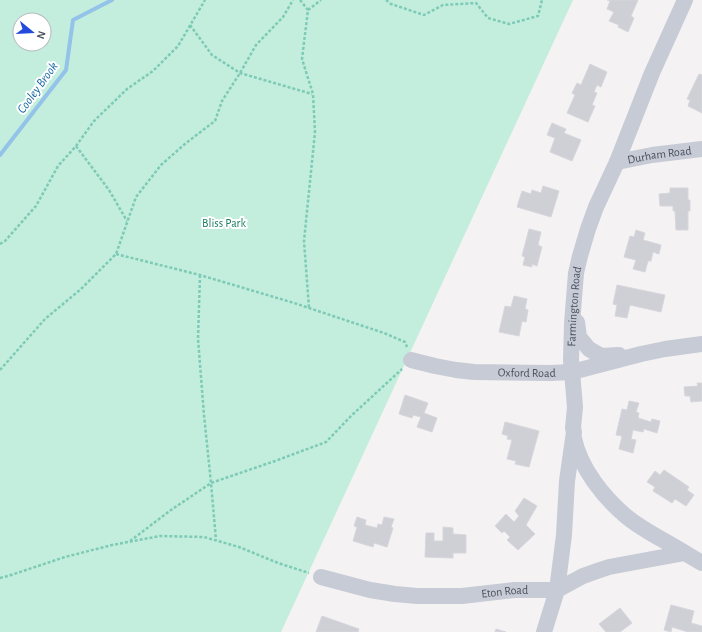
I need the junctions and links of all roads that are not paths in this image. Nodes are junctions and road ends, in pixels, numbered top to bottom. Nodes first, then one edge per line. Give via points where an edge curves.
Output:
1 (685, 0) edge
2 (702, 149) edge
3 (617, 162) junction
4 (573, 300) junction
5 (702, 344) edge
6 (641, 354) junction
7 (412, 360) road end
8 (572, 372) junction
9 (574, 432) junction
10 (685, 553) junction
11 (702, 563) edge
12 (321, 577) road end
13 (556, 590) junction
14 (544, 632) edge

1 - 3 street, Farmington Road via 652,73
2 - 3 street, Durham Road
3 - 4 street, Farmington Road via 588,229 576,273
4 - 6 street, Oxford Road via 579,337 589,350 602,356
4 - 8 street, Farmington Road
5 - 6 street, Oxford Road
6 - 8 street, Oxford Road
7 - 8 street, Oxford Road via 474,372
8 - 9 street, Farmington Road
9 - 10 street via 582,460 600,490 627,517
9 - 13 street, Farmington Road
10 - 11 street
10 - 13 street, Eton Road via 609,567 583,576
12 - 13 street, Eton Road via 370,590 417,596
13 - 14 street, Farmington Road

